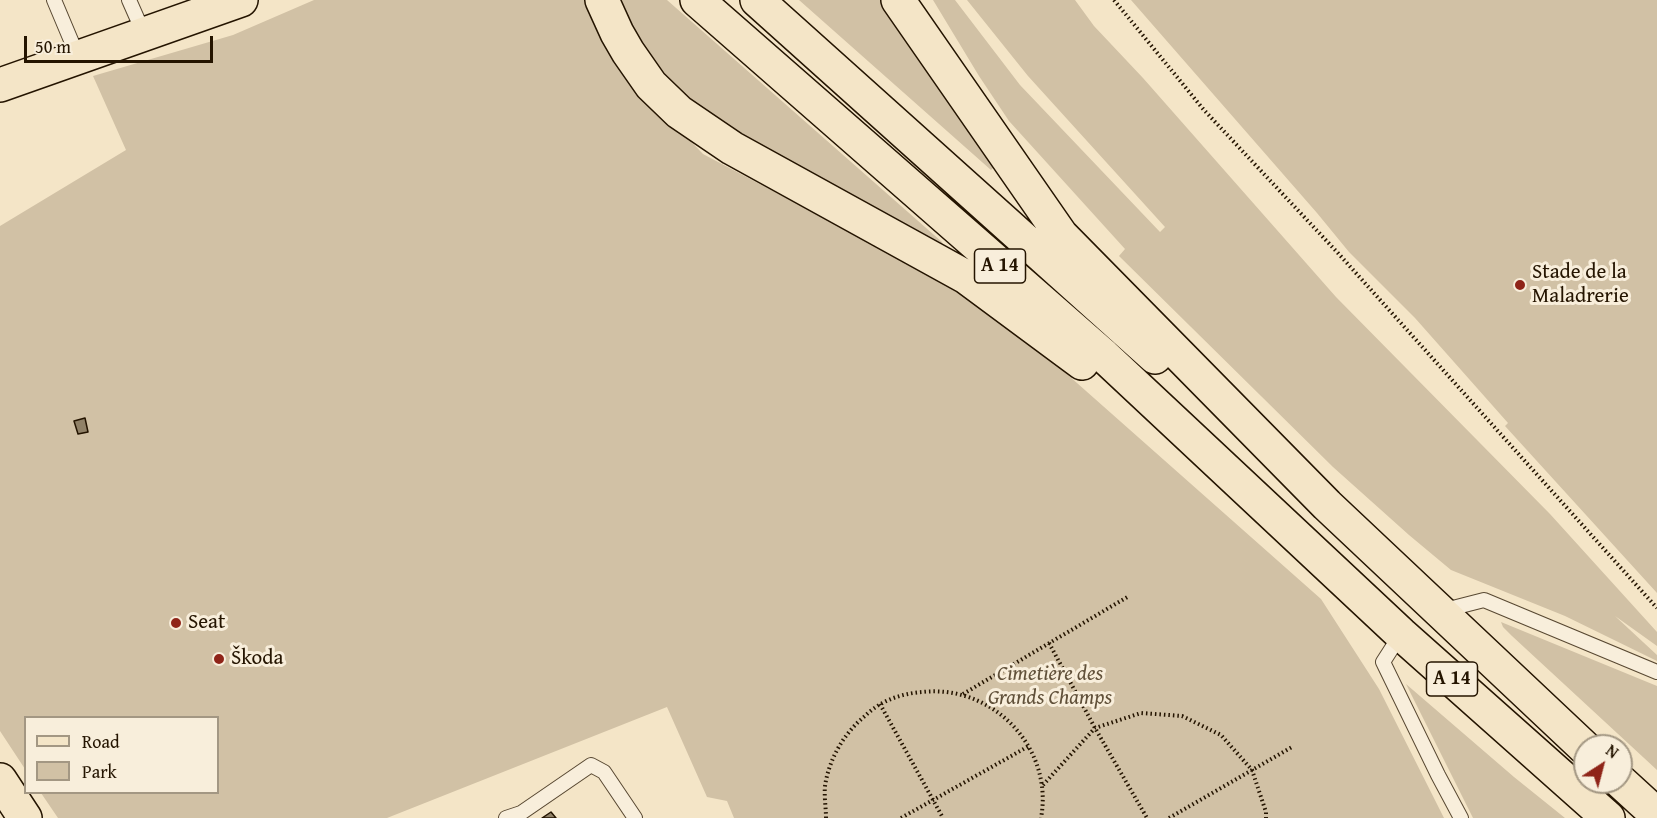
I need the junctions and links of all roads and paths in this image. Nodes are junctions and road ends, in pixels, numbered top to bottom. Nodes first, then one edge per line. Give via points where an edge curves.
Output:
1 (54, 0) edge
2 (129, 0) edge
3 (241, 0) edge
4 (602, 0) edge
5 (697, 0) edge
6 (757, 0) edge
7 (898, 0) edge
8 (1114, 0) edge
9 (144, 34) junction
10 (78, 57) junction
11 (0, 85) edge
12 (1327, 505) junction
13 (1298, 537) junction
14 (1129, 596) dead end
15 (1657, 608) edge
16 (1438, 612) junction
17 (1401, 634) junction
18 (1049, 643) junction
19 (1657, 672) edge
20 (963, 694) junction
21 (880, 704) junction
22 (1095, 728) junction
23 (1573, 737) edge
24 (1029, 746) junction
25 (1292, 747) dead end
26 (1252, 770) junction
27 (0, 780) edge
28 (1042, 786) junction
29 (1633, 793) edge
30 (933, 800) junction
31 (1657, 815) edge
32 (25, 818) edge
33 (506, 818) edge
34 (635, 818) edge
35 (826, 818) edge
36 (901, 818) edge
37 (943, 818) edge
38 (1041, 818) edge
39 (1148, 818) edge
40 (1169, 818) edge
41 (1266, 818) edge
42 (1461, 818) edge
43 (1608, 818) edge

1 - 10 lane
2 - 9 lane
3 - 9 main road
4 - 13 main road via 628,52 651,85 679,112 732,148 966,277 1090,369
5 - 13 main road, A 14 via 1104,357
6 - 12 main road, A 14 via 1126,333
7 - 12 main road via 1061,235
8 - 15 path via 1204,110
9 - 10 main road
10 - 11 main road
12 - 16 main road, A 14
13 - 17 main road, A 14
14 - 18 path
16 - 19 lane via 1484,600
16 - 23 main road, A 14
17 - 42 lane via 1383,662
17 - 43 main road, A 14
18 - 20 path
18 - 22 path
20 - 21 path via 935,690 907,693
20 - 24 path via 990,706 1012,723
21 - 30 path
21 - 35 path via 853,725 834,754 825,787
22 - 26 path via 1141,713 1182,716 1221,735
22 - 28 path
22 - 39 path
24 - 28 path
24 - 30 path
25 - 26 path
26 - 40 path
26 - 41 path
27 - 32 main road
28 - 38 path
29 - 31 main road
30 - 36 path
30 - 37 path
33 - 34 lane via 521,813 591,765 604,772

